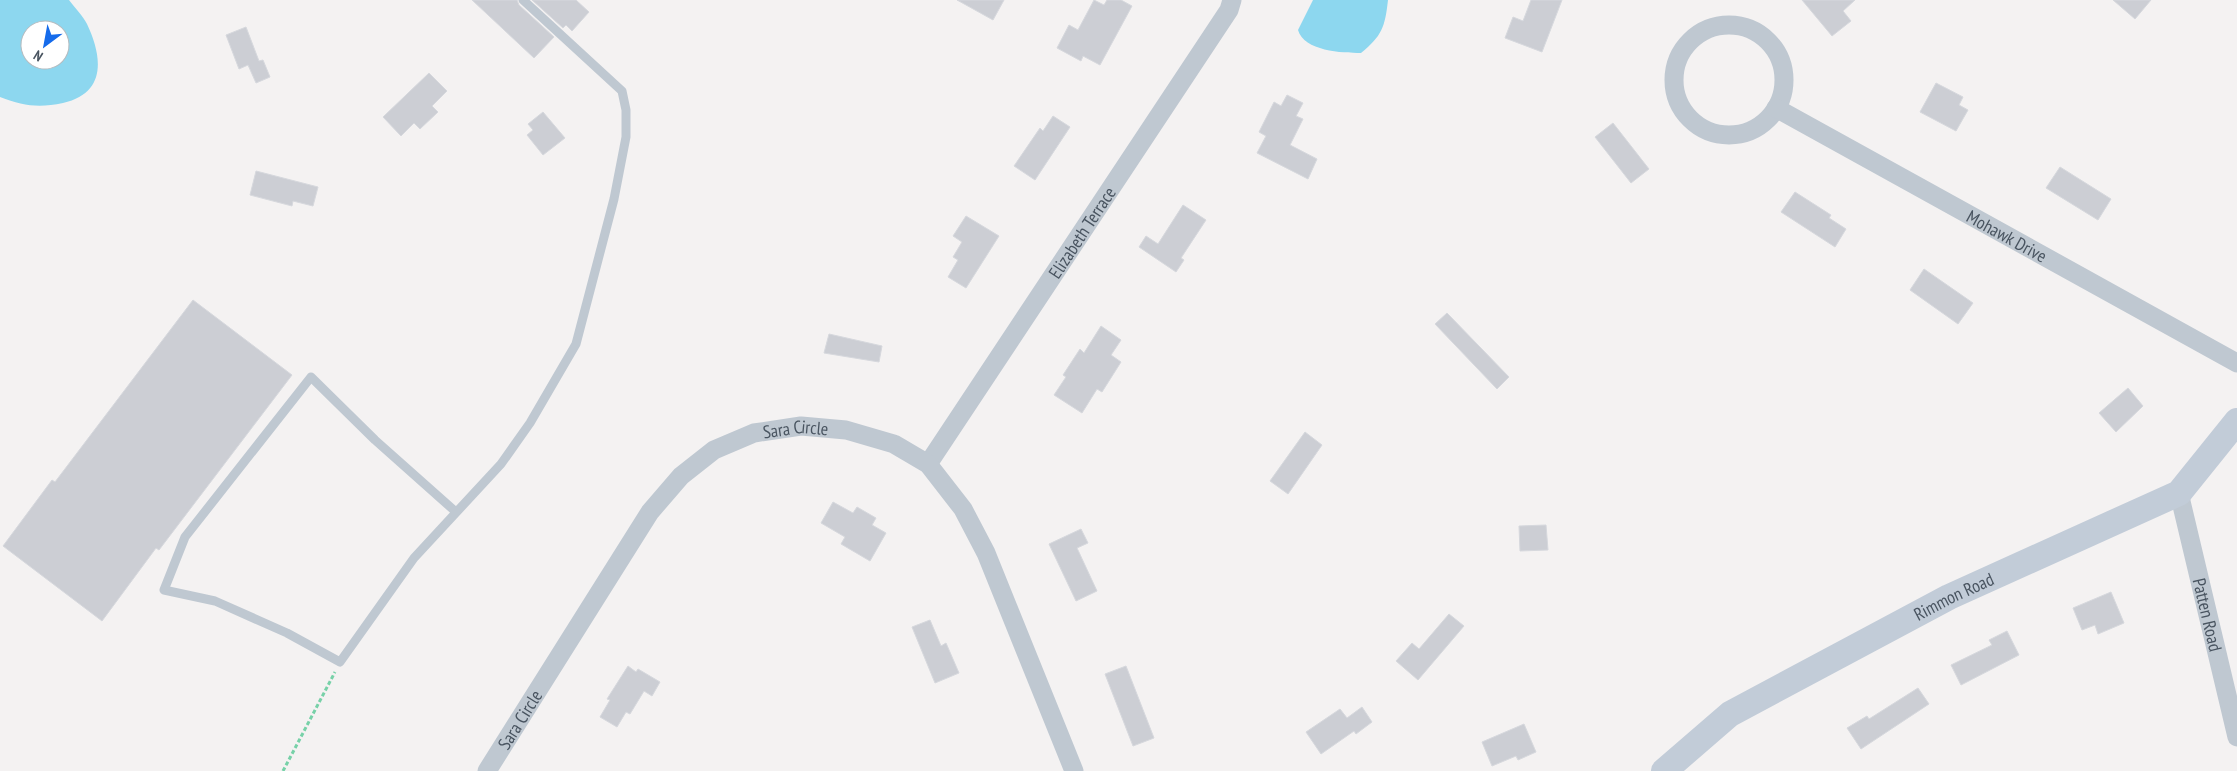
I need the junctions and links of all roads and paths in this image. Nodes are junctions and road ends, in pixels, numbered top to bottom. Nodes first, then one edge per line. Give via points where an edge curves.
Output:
1 (523, 0) edge
2 (1232, 0) edge
3 (1776, 108) junction
4 (2237, 363) edge
5 (2237, 421) edge
6 (928, 464) junction
7 (2179, 493) junction
8 (456, 512) junction
9 (340, 662) junction
10 (2237, 737) edge
11 (283, 771) edge
12 (488, 771) edge
13 (1074, 771) edge
14 (1664, 771) edge

1 - 8 lane via 622,91 626,137 614,199 576,344 530,423 501,464
2 - 6 street, Elizabeth Terrace
3 - 3 street via 1784,86 1782,68 1772,46 1753,31 1736,26 1712,28 1692,40 1680,55 1674,70 1676,95 1687,116 1701,128 1724,135 1743,134 1764,123
3 - 4 street, Mohawk Drive
5 - 7 street, Rimmon Road
6 - 12 street, Sara Circle via 894,444 846,430 801,426 754,433 714,450 681,476 650,512
6 - 13 street, Sara Circle via 963,509 986,553
7 - 10 street, Patten Road
7 - 14 street, Rimmon Road via 1949,597 1730,714
8 - 9 lane via 414,558
8 - 9 lane via 311,377 185,537 164,590 215,601 287,633
9 - 11 path

